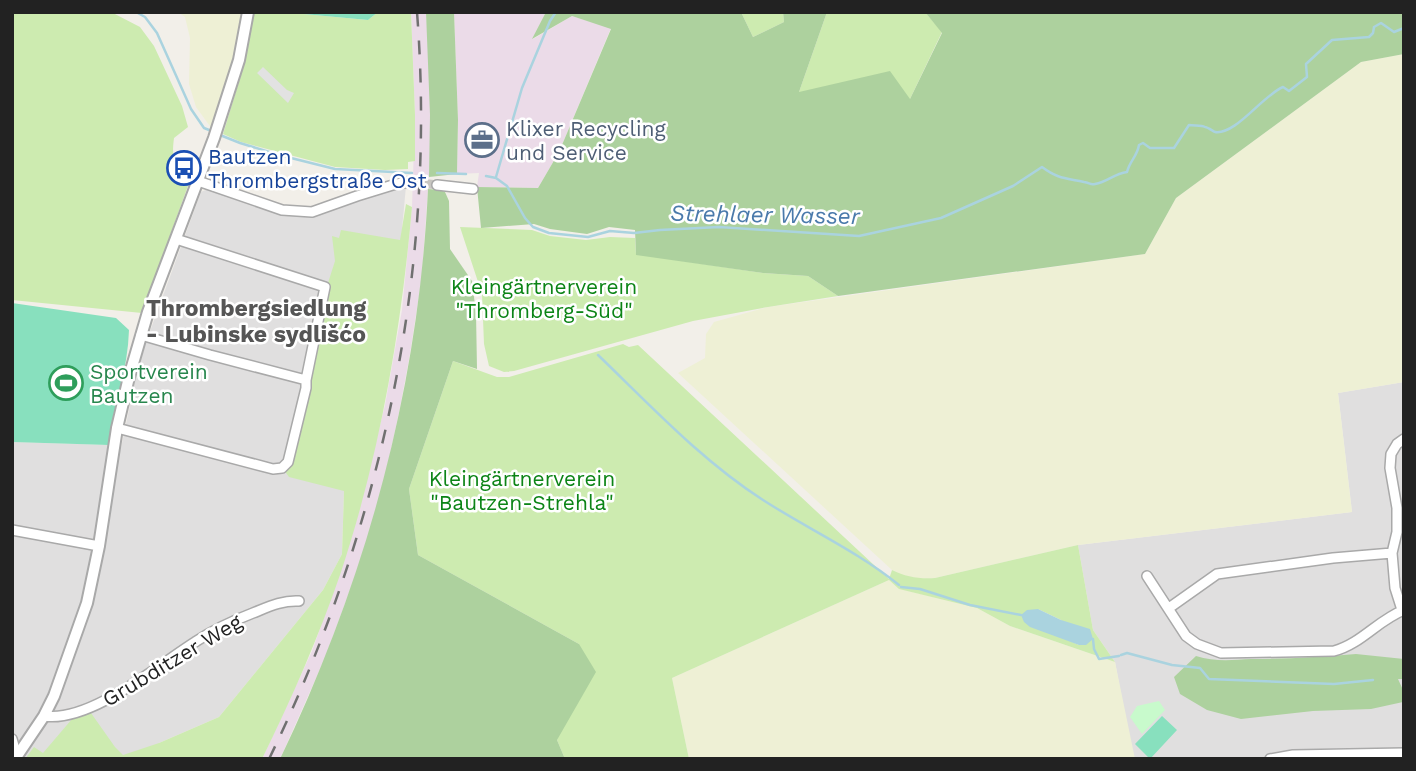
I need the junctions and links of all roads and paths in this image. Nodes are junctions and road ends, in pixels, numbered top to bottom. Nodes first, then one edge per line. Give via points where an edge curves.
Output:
1 (248, 12) edge
2 (198, 181) junction
3 (411, 182) tunnel mouth
4 (436, 185) tunnel mouth
5 (474, 189) dead end
6 (176, 239) junction
7 (141, 335) junction
8 (306, 380) junction
9 (117, 428) junction
10 (1404, 439) edge
11 (12, 530) edge
12 (99, 546) junction
13 (1392, 553) junction
14 (1147, 576) dead end
15 (299, 601) dead end
16 (1169, 608) junction
17 (1403, 610) edge
18 (44, 716) junction
19 (12, 739) edge
20 (1404, 753) edge
21 (1389, 756) edge
22 (16, 757) edge
23 (1293, 757) edge
24 (1270, 759) edge

1 - 2 street via 239,60
2 - 3 street via 295,213
2 - 6 street
4 - 5 street
6 - 7 street
6 - 8 street via 326,288
7 - 8 street
7 - 9 street
8 - 9 street via 288,462 282,468
9 - 12 street
10 - 13 street via 1391,454 1397,532
11 - 12 street
12 - 18 street via 83,615
13 - 16 street via 1217,574
13 - 17 street via 1395,589
14 - 16 street
15 - 18 street, Grubditzer Weg via 278,603 221,626 93,707
16 - 17 street via 1186,636 1221,653 1334,651 1346,648
18 - 22 street
19 - 22 street
20 - 21 street
21 - 23 street
23 - 24 street

